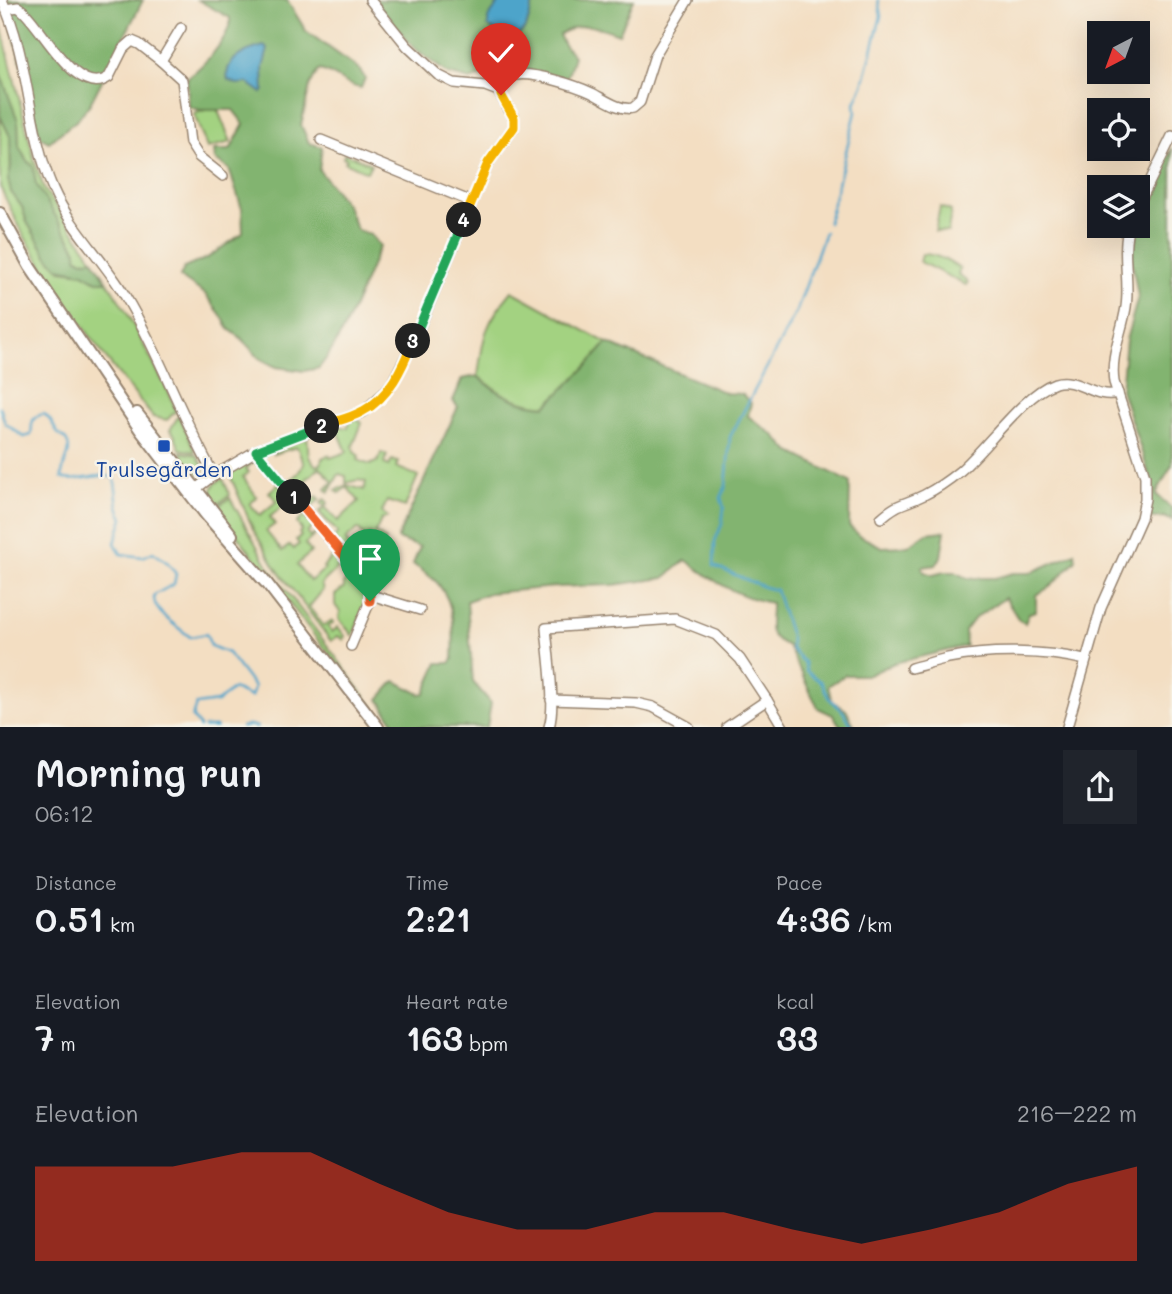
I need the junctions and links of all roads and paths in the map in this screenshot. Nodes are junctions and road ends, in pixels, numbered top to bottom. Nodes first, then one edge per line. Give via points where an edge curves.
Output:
1 (370, 0) edge
2 (688, 1) edge
3 (4, 5) edge
4 (181, 28) dead end
5 (161, 61) junction
6 (492, 88) junction
7 (1172, 136) edge
8 (321, 140) dead end
9 (223, 176) dead end
10 (1150, 181) edge
11 (472, 202) junction
12 (0, 213) edge
13 (1127, 238) edge
14 (1118, 393) junction
15 (256, 451) junction
16 (214, 475) junction
17 (193, 491) junction
18 (881, 518) dead end
19 (387, 546) dead end
20 (368, 585) junction
21 (371, 595) junction
22 (420, 610) dead end
23 (351, 646) dead end
24 (1085, 660) junction
25 (911, 668) dead end
26 (551, 700) junction
27 (767, 700) junction
28 (378, 727) edge
29 (549, 727) edge
30 (689, 727) edge
31 (727, 727) edge
32 (783, 727) edge
33 (1067, 727) edge

1 - 6 street via 438,75 454,83
2 - 6 street via 655,55 640,102 633,108 624,109 583,89 532,75 519,74
3 - 5 street via 26,13 52,50 88,79 109,77 132,41
3 - 16 street via 53,188 134,311
4 - 5 street
5 - 9 street via 184,85 185,118 193,149
6 - 11 street via 503,98 515,123 488,163
7 - 10 street
8 - 11 street
11 - 15 street via 412,345 384,393 363,412
12 - 17 street via 30,267
13 - 14 street via 1126,309 1113,357
14 - 18 street via 1107,395 1055,383 1033,397 952,478 895,505
14 - 24 street via 1145,477 1145,499
15 - 16 street
15 - 20 street
16 - 17 street
17 - 28 street
19 - 20 street
20 - 21 street
21 - 22 street
21 - 23 street
24 - 25 street via 982,653
24 - 33 street
26 - 27 street via 546,628 675,619 716,635 740,659
26 - 29 street
26 - 30 street via 636,703
27 - 31 street
27 - 32 street

